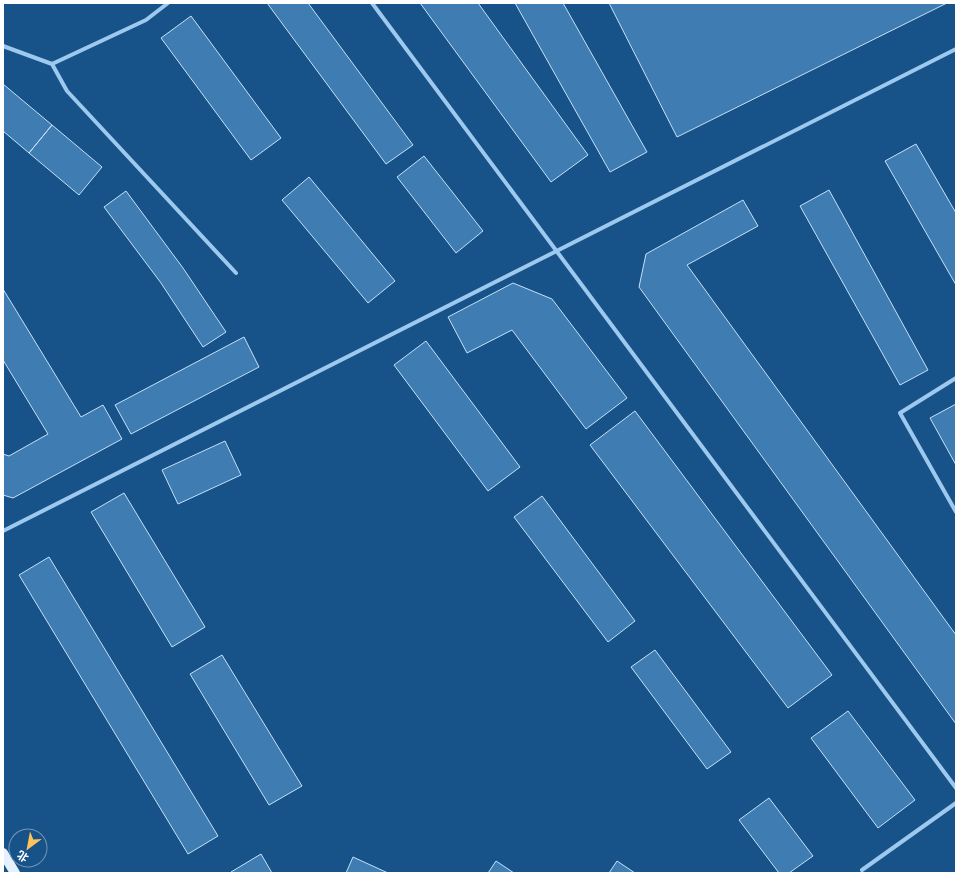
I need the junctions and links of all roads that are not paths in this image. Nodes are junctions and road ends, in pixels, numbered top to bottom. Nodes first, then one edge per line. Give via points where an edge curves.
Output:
1 (168, 3) edge
2 (372, 3) edge
3 (3, 46) edge
4 (956, 49) edge
5 (52, 64) junction
6 (555, 251) junction
7 (236, 273) dead end
8 (956, 378) edge
9 (956, 512) edge
10 (3, 531) edge
11 (956, 788) edge
12 (956, 803) edge
13 (3, 853) edge
14 (862, 870) dead end
15 (15, 873) edge

1 - 5 street via 146,20
2 - 6 street
3 - 5 street
4 - 6 street
5 - 7 street via 67,91
6 - 10 street
6 - 11 street
8 - 9 street via 900,413
12 - 14 street
13 - 15 main road

